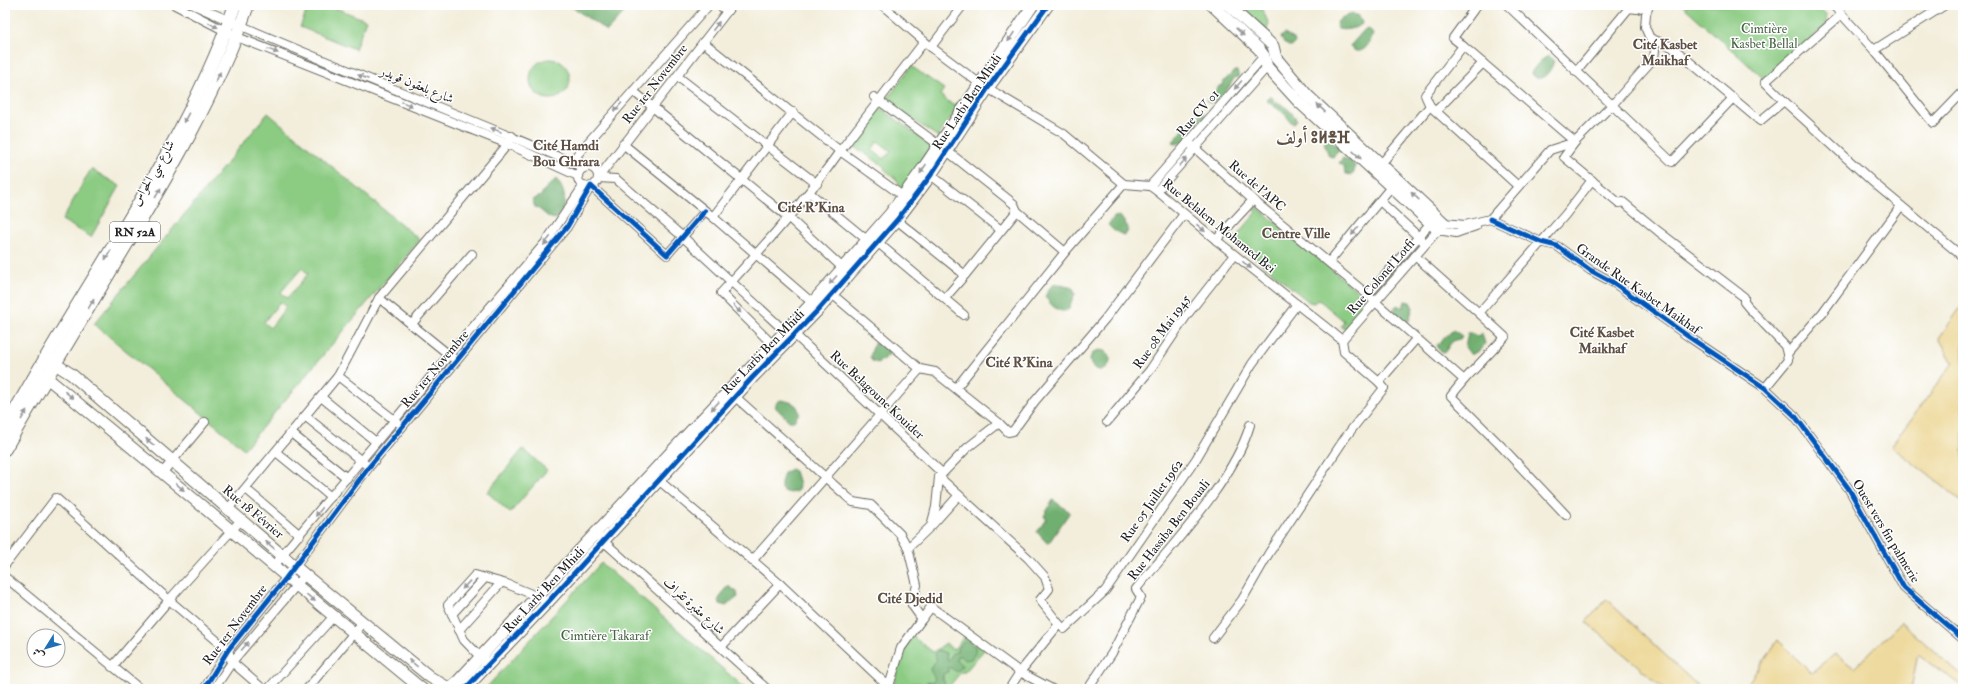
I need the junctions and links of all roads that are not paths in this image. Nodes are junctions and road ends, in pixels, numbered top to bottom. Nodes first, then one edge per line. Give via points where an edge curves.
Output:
1 (175, 5) edge
2 (194, 5) edge
3 (235, 5) edge
4 (248, 5) edge
5 (709, 5) edge
6 (720, 5) edge
7 (882, 5) edge
8 (963, 5) edge
9 (1033, 5) edge
10 (1048, 5) edge
11 (1212, 5) edge
12 (1228, 5) edge
13 (1476, 5) edge
14 (1507, 5) edge
15 (1648, 5) edge
16 (1833, 5) edge
17 (1945, 5) edge
18 (1627, 6) edge
19 (729, 8) edge
20 (1842, 14) junction
21 (1645, 27) junction
22 (233, 29) junction
23 (1652, 39) junction
24 (703, 42) junction
25 (924, 42) junction
26 (1273, 46) junction
27 (1463, 46) junction
28 (931, 47) junction
29 (1874, 50) junction
30 (310, 55) junction
31 (1264, 56) junction
32 (1276, 58) junction
33 (1483, 63) junction
34 (306, 65) junction
35 (1267, 67) junction
36 (1576, 72) junction
37 (677, 76) junction
38 (984, 85) junction
39 (385, 86) junction
40 (632, 91) junction
41 (1963, 92) edge
42 (382, 95) junction
43 (1733, 98) junction
44 (877, 99) junction
45 (1784, 101) junction
46 (1613, 104) junction
47 (652, 108) junction
48 (1433, 108) junction
49 (449, 111) junction
50 (793, 112) junction
51 (446, 120) junction
52 (512, 136) junction
53 (1188, 142) junction
54 (1575, 142) junction
55 (508, 144) junction
56 (623, 144) junction
57 (768, 145) junction
58 (943, 148) junction
59 (1195, 148) junction
60 (840, 151) junction
61 (1377, 167) junction
62 (584, 168) junction
63 (931, 175) junction
64 (578, 176) junction
65 (598, 178) junction
66 (741, 179) junction
67 (1592, 180) junction
68 (1394, 183) junction
69 (817, 184) junction
70 (1124, 184) junction
71 (588, 186) junction
72 (1150, 186) junction
73 (1518, 186) junction
74 (1157, 191) junction
75 (810, 193) junction
76 (908, 199) junction
77 (1253, 200) junction
78 (1380, 201) junction
79 (1901, 206) junction
80 (705, 211) junction
81 (1017, 211) junction
82 (1184, 214) junction
83 (712, 217) junction
84 (893, 217) junction
85 (789, 218) junction
86 (1487, 220) junction
87 (1437, 223) junction
88 (564, 225) junction
89 (1001, 230) junction
90 (683, 236) junction
91 (1419, 237) junction
92 (1216, 240) junction
93 (872, 241) junction
94 (1541, 242) junction
95 (1426, 244) junction
96 (1065, 252) junction
97 (472, 254) dead end
98 (757, 255) junction
99 (1234, 255) junction
100 (1415, 256) junction
101 (1963, 256) edge
102 (1329, 262) junction
103 (846, 272) junction
104 (965, 275) junction
105 (732, 281) junction
106 (832, 294) junction
107 (1368, 295) junction
108 (379, 298) junction
109 (945, 298) junction
110 (1376, 302) junction
111 (1297, 304) junction
112 (816, 306) junction
113 (1479, 313) junction
114 (964, 315) dead end
115 (411, 325) junction
116 (790, 334) junction
117 (1416, 339) junction
118 (1342, 340) junction
119 (776, 347) junction
120 (449, 354) junction
121 (1787, 354) junction
122 (51, 361) junction
123 (456, 361) junction
124 (920, 369) junction
125 (42, 375) junction
126 (338, 376) junction
127 (1464, 380) junction
128 (1379, 382) junction
129 (421, 387) junction
130 (956, 388) junction
131 (1765, 388) junction
132 (429, 393) junction
133 (732, 394) junction
134 (321, 397) junction
135 (1785, 406) joint
136 (880, 414) junction
137 (305, 416) junction
138 (394, 420) junction
139 (205, 422) dead end
140 (1107, 422) dead end
141 (999, 423) junction
142 (1250, 425) dead end
143 (402, 426) junction
144 (5, 429) edge
145 (291, 432) junction
146 (376, 442) junction
147 (5, 449) edge
148 (276, 452) junction
149 (172, 461) junction
150 (361, 461) junction
151 (369, 467) junction
152 (162, 472) junction
153 (941, 475) junction
154 (655, 477) junction
155 (347, 478) junction
156 (824, 478) junction
157 (246, 489) junction
158 (958, 495) junction
159 (331, 497) junction
160 (228, 509) junction
161 (1566, 515) dead end
162 (241, 520) junction
163 (931, 526) junction
164 (232, 530) junction
165 (300, 535) junction
166 (600, 538) junction
167 (908, 548) junction
168 (282, 555) junction
169 (752, 561) junction
170 (5, 565) edge
171 (295, 565) junction
172 (274, 567) junction
173 (305, 575) junction
174 (5, 577) edge
175 (286, 578) junction
176 (501, 582) junction
177 (780, 584) junction
178 (296, 585) junction
179 (169, 600) junction
180 (543, 600) junction
181 (334, 616) junction
182 (922, 619) junction
183 (363, 622) junction
184 (1059, 624) junction
185 (459, 630) junction
186 (354, 633) junction
187 (1213, 638) dead end
188 (1963, 640) edge
189 (722, 646) junction
190 (228, 650) junction
191 (232, 662) junction
192 (485, 662) junction
193 (112, 667) junction
194 (1020, 672) junction
195 (214, 686) edge
196 (448, 688) edge
197 (470, 688) edge
198 (888, 688) edge
199 (140, 689) edge
200 (204, 689) edge
201 (263, 689) edge
202 (268, 689) edge
203 (307, 689) edge
204 (422, 689) edge
205 (767, 689) edge
206 (1009, 689) edge
207 (1052, 689) edge
208 (1088, 689) edge

1 -> 22 street
2 - 22 street
3 - 22 main road, شارع سي الحواس / RN 52A
4 - 22 main road, شارع سي الحواس / RN 52A
5 - 40 street, Rue 1er Novembre
6 - 19 street
7 - 25 street
8 - 28 street
9 -> 38 street, Rue Larbi Ben Mhidi
10 - 38 street, Rue Larbi Ben Mhidi
11 -> 31 street
12 - 26 street
13 - 27 street via 1453,38
14 - 36 street
15 - 18 street via 1637,9
15 - 21 street
16 - 20 street
17 - 29 street
18 - 21 street via 1642,18
18 - 36 street
24 -> 19 street, Rue 1er Novembre
20 - 29 street
20 - 45 street via 1765,82
21 - 23 street
22 - 30 street, شارع بلعقون قويدر
22 -> 34 street, شارع بلعقون قويدر
22 - 122 main road, شارع سي الحواس / RN 52A via 200,117 164,183
23 - 43 street via 1672,47
23 - 46 street via 1654,58
24 - 37 street, Rue 1er Novembre
24 - 50 street
25 - 28 street
25 - 44 street
26 - 31 street
26 - 32 street
27 - 33 street
27 - 48 street via 1425,95
28 - 38 street
29 - 41 street via 1933,123
30 - 34 street
39 -> 30 street, شارع بلعقون قويدر
31 - 35 street
31 -> 53 street, Rue CV 01
32 - 35 street
61 -> 32 street via 1307,95
33 - 48 street
33 - 54 street
34 - 42 street, شارع بلعقون قويدر
35 - 59 street, Rue CV 01
35 -> 61 street via 1299,102
36 - 46 street
37 - 47 street, Rue 1er Novembre
37 - 57 street
38 - 58 street, Rue Larbi Ben Mhidi
38 - 70 street via 1064,134
39 - 42 street
39 - 49 street, شارع بلعقون قويدر
40 - 47 street
40 -> 62 street, Rue 1er Novembre via 576,156
42 -> 51 street, شارع بلعقون قويدر
43 - 45 street via 1760,121
43 - 46 street via 1672,162
44 - 58 street
44 - 60 street
45 - 79 street
46 - 54 street
47 - 56 street, Rue 1er Novembre
47 - 66 street
48 - 61 street
48 - 73 street
49 - 51 street
52 -> 49 street, شارع بلعقون قويدر
50 - 57 street
50 - 60 street
51 - 55 street, شارع بلعقون قويدر
52 - 55 street
52 - 62 street, شارع بلعقون قويدر
53 - 59 street, Rue de l'APC
53 - 72 street, Rue CV 01
54 - 67 street via 1564,157
54 - 73 street via 1550,150
55 - 64 street, شارع بلعقون قويدر
55 - 108 street
56 - 65 street, Rue 1er Novembre
56 - 80 street
57 - 66 street
57 - 69 street
58 - 63 street, Rue Larbi Ben Mhidi
58 -> 76 street, Rue Larbi Ben Mhidi
58 - 81 street via 1014,204
74 -> 59 street, Rue CV 01
59 - 77 street, Rue de l'APC
60 - 69 street
60 - 76 street
61 - 68 street
62 - 64 street
62 - 65 street via 590,167 595,170
63 - 76 street, Rue Larbi Ben Mhidi
63 - 89 street
64 - 71 street via 580,182
65 - 71 street via 594,184
65 - 90 street, Rue Belagoune Kouider via 616,179
66 - 83 street
66 - 85 street
67 - 94 street
67 - 121 street via 1744,297 1744,302 1749,308 1785,346
68 - 78 street
68 - 87 street
69 - 75 street
70 - 72 street, Rue Belalem Mohamed Bei
70 - 96 street
71 - 88 street, Rue 1er Novembre
71 - 90 street via 667,256
72 - 74 street, Rue Belalem Mohamed Bei
73 - 86 street
74 - 82 street, Rue Belalem Mohamed Bei
75 - 85 street
75 - 93 street
76 - 84 street, Rue Larbi Ben Mhidi
77 - 92 street
77 - 102 street, Rue de l'APC
78 - 91 street
78 -> 102 street
79 - 101 street
79 - 121 street via 1823,312
80 - 83 street
80 - 90 street
81 - 89 street
81 - 96 street
82 -> 92 street, Rue Belalem Mohamed Bei
82 - 141 street via 1106,319 1035,401 1013,431 1008,432
83 - 98 street
84 - 93 street, Rue Larbi Ben Mhidi
84 - 104 street
85 - 98 street
85 - 103 street
86 - 87 street via 1456,233
86 - 94 street, Grande Rue Kasbet Maikhaf
87 - 91 street, Rue Colonel Lotfi
87 - 95 street, Rue Colonel Lotfi
88 -> 120 street, Rue 1er Novembre via 545,243
88 - 123 street, Rue 1er Novembre
89 - 104 street
90 - 105 street, Rue Belagoune Kouider
91 - 95 street
91 - 107 street, Rue Colonel Lotfi
92 - 99 street, Rue Belalem Mohamed Bei
93 - 103 street, Rue Larbi Ben Mhidi
93 - 109 street
94 - 113 street
94 - 131 street, Grande Rue Kasbet Maikhaf via 1557,246 1590,270 1614,283 1688,337
95 - 100 street, Rue Colonel Lotfi
96 - 130 street
97 - 115 street
98 - 105 street
98 - 112 street
99 -> 111 street, Rue Belalem Mohamed Bei
99 - 140 street, Rue 08 Mai 1945 via 1187,315 1150,370
100 - 110 street, Rue Colonel Lotfi
100 - 113 street
102 - 107 street, Rue Colonel Lotfi
103 - 106 street, Rue Larbi Ben Mhidi
103 -> 112 street, Rue Larbi Ben Mhidi
104 - 109 street
105 - 116 street, Rue Belagoune Kouider
105 -> 119 street via 721,293
106 - 112 street, Rue Larbi Ben Mhidi
106 - 124 street
107 - 110 street
108 - 115 street
108 - 126 street
109 - 114 street
110 - 117 street
110 - 118 street, Rue Colonel Lotfi
111 - 118 street, Rue Belalem Mohamed Bei
111 - 184 street, Rue 05 Juillet 1962 via 1252,364 1196,459 1105,591 1064,629
112 - 116 street, Rue Larbi Ben Mhidi
113 - 127 street via 1505,337
115 - 120 street
116 - 119 street, Rue Larbi Ben Mhidi
116 - 136 street, Rue Belagoune Kouider
117 - 127 street
117 - 128 street
118 - 128 street via 1344,352
119 - 133 street, Rue Larbi Ben Mhidi
120 - 123 street
120 - 129 street, Rue 1er Novembre
121 - 131 street via 1788,360
122 - 125 main road, شارع سي الحواس / RN 52A
149 -> 122 street, Rue 18 Février via 71,374
123 - 132 street, Rue 1er Novembre
124 - 130 street via 935,372
124 - 136 street
125 - 144 main road, شارع سي الحواس / RN 52A
147 -> 125 main road, شارع سي الحواس / RN 52A
125 -> 152 street
126 - 134 street
126 - 138 street
127 - 161 street via 1451,396
128 - 187 street via 1384,388 1345,438 1269,553 1242,600
129 - 132 street
129 - 138 street, Rue 1er Novembre
130 - 141 street
131 - 135 street, Grande Rue Kasbet Maikhaf
132 - 143 street, Rue 1er Novembre
133 - 154 street, Rue Larbi Ben Mhidi
133 - 156 street
134 - 137 street
134 - 146 street
135 - 188 street, Ouest vers fin palmerie via 1850,489 1904,588
136 - 153 street, Rue Belagoune Kouider
136 - 156 street
137 - 145 street
137 - 150 street
138 - 143 street
138 - 146 street, Rue 1er Novembre
139 - 149 street
141 - 153 street via 967,448
142 - 208 street, Rue Hassiba Ben Bouali via 1246,441 1216,489 1136,589 1141,597 1112,653
143 - 151 street, Rue 1er Novembre
145 - 148 street
145 - 155 street
146 - 150 street, Rue 1er Novembre
148 - 157 street
148 - 159 street
149 - 152 street
149 - 160 street, Rue 18 Février
150 - 151 street
150 - 155 street, Rue 1er Novembre
151 - 171 street, Rue 1er Novembre
152 -> 164 street
153 - 158 street, Rue Belagoune Kouider
153 - 163 street
154 - 166 street, Rue Larbi Ben Mhidi
154 - 169 street
155 - 159 street, Rue 1er Novembre
156 - 167 street via 853,502 870,505 900,534
156 - 169 street
157 - 160 street
157 - 165 street
158 - 163 street
158 - 184 street, Rue Belagoune Kouider via 1028,558 1045,577 1049,588 1040,600
159 -> 165 street, Rue 1er Novembre
160 - 162 street, Rue 18 Février
162 - 164 street
168 -> 162 street, Rue 18 Février
163 - 167 street
164 - 172 street
164 - 179 street
165 - 168 street, Rue 1er Novembre
166 - 180 street, Rue Larbi Ben Mhidi
166 - 189 street, شارع مقبرة تقراف
167 - 182 street via 917,585 912,604
168 - 171 street, Rue 18 Février
168 - 172 street, Rue 1er Novembre
169 - 177 street
170 - 179 street via 56,498
171 - 173 street, Rue 18 Février
171 - 175 street, Rue 1er Novembre
172 - 175 street
173 - 178 street, Rue 1er Novembre
173 - 183 street, Rue 18 Février
174 - 193 street
175 - 178 street
175 - 190 street, Rue 1er Novembre
176 - 180 street
176 - 185 street
176 - 185 street via 475,575 448,605
177 - 189 street
177 - 198 street
178 -> 181 street
191 -> 178 street, Rue 1er Novembre
179 - 190 street
179 - 193 street
180 - 192 street, Rue Larbi Ben Mhidi
181 - 186 street
181 - 202 street
182 - 194 street via 931,607
182 - 198 street via 901,648
183 - 186 street
196 -> 183 street, Rue 18 Février via 430,677
184 - 194 street
185 - 192 street via 464,640
186 - 203 street
186 - 204 street
189 - 205 street, شارع مقبرة تقراف
190 - 191 street
190 - 195 street, Rue 1er Novembre
191 - 195 street, Rue 1er Novembre
191 - 201 street
192 - 196 street, Rue Larbi Ben Mhidi
192 - 197 street, Rue Larbi Ben Mhidi
193 - 199 street
194 - 206 street
194 - 207 street
195 - 200 street, Rue 1er Novembre

